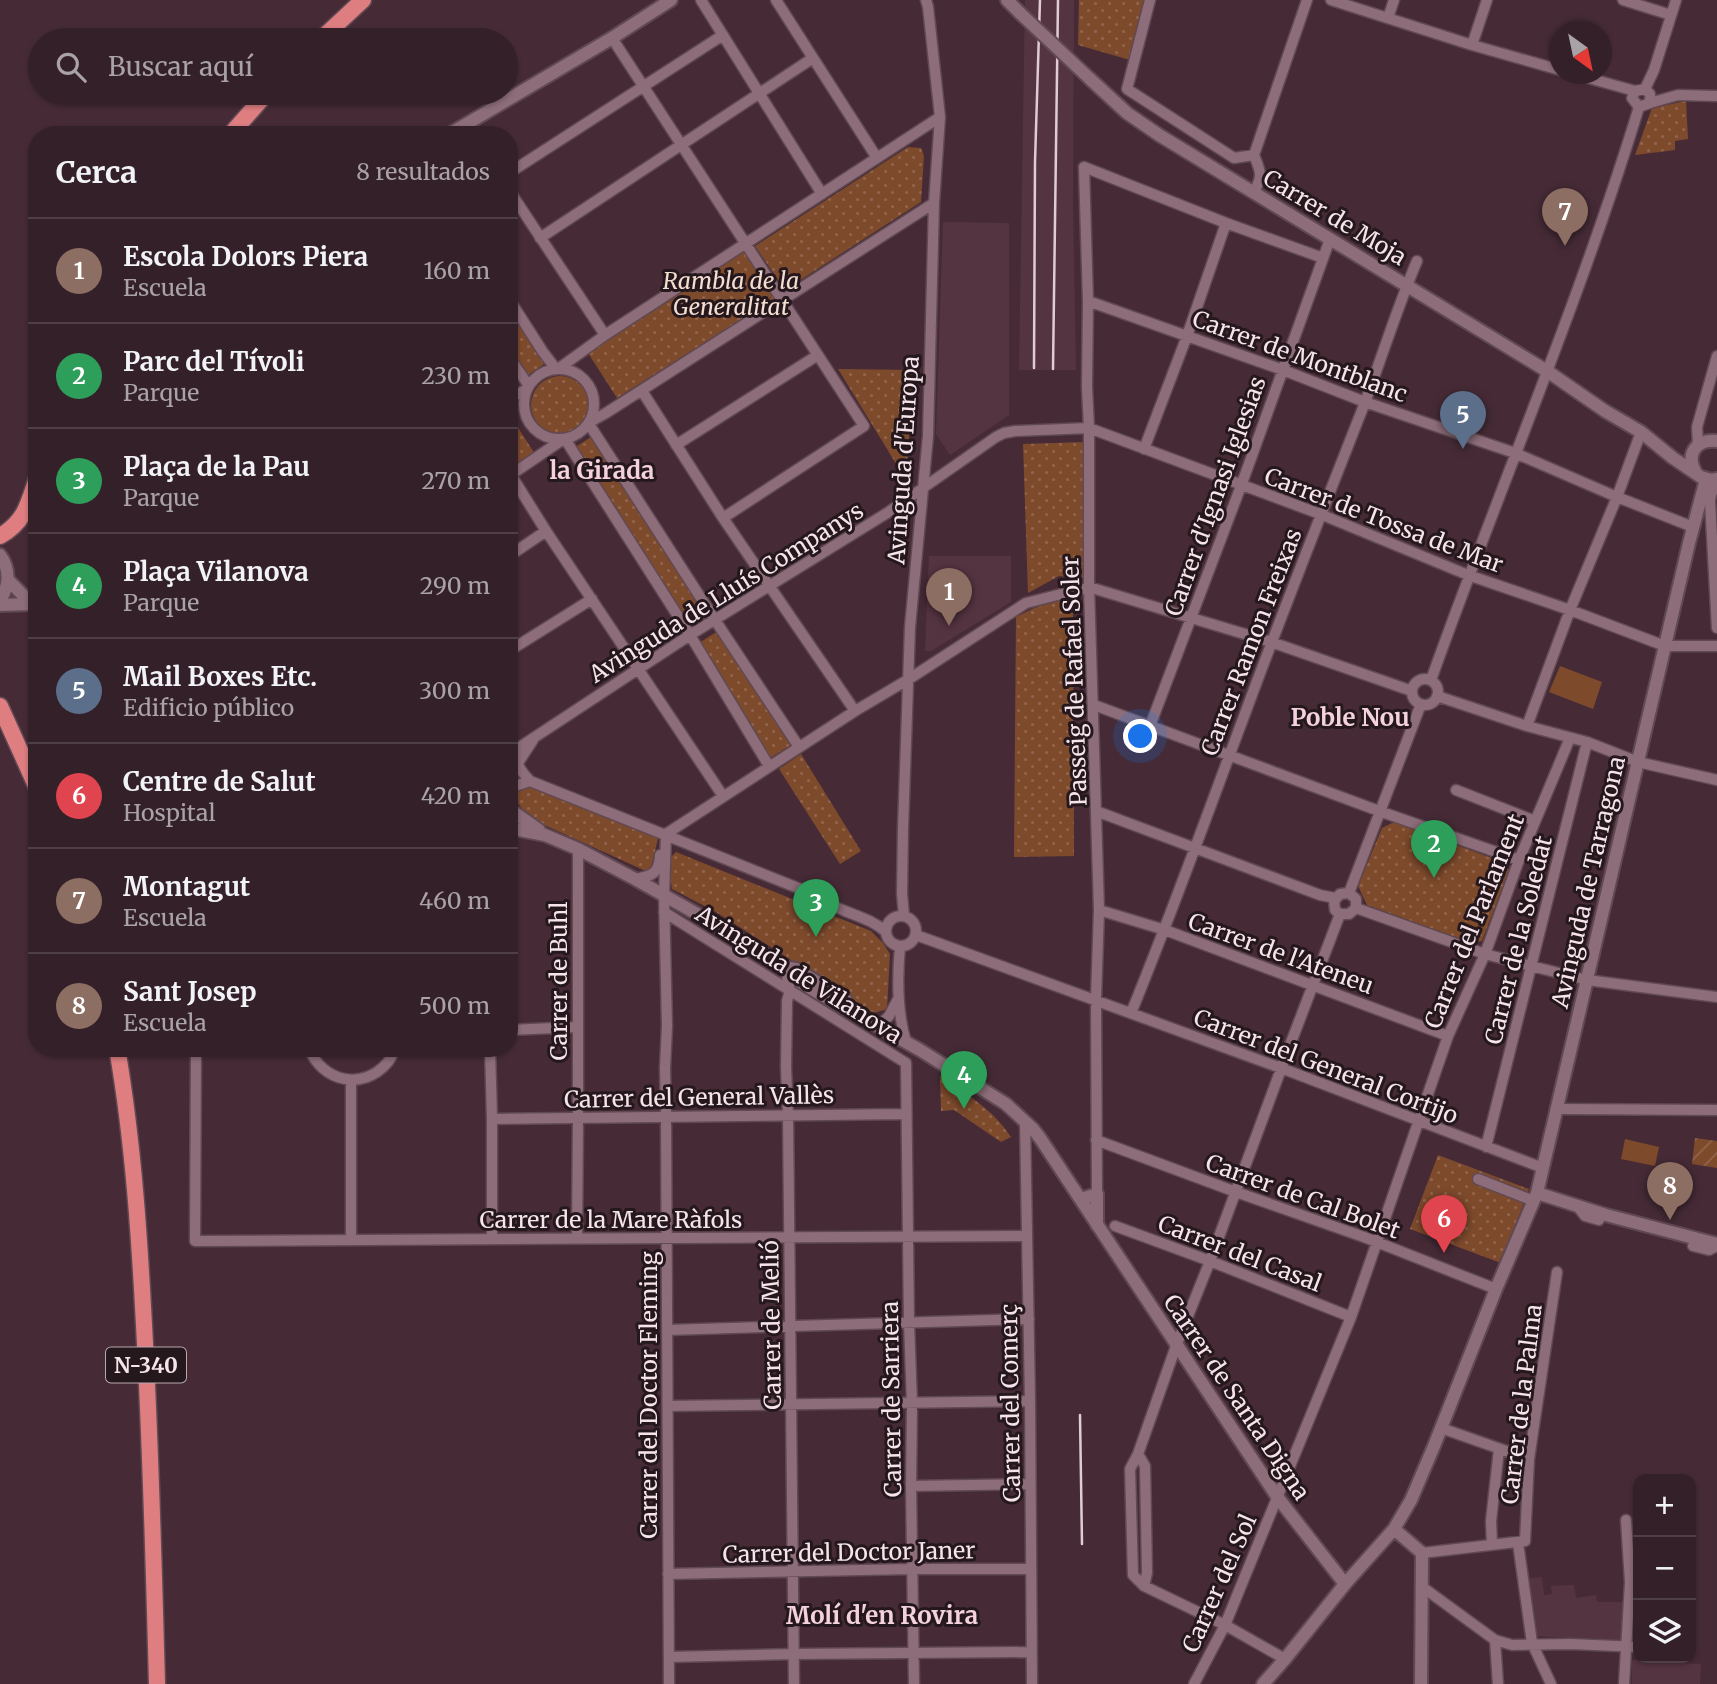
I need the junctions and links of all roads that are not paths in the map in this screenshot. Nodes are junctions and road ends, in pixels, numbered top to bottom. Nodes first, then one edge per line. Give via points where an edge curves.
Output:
1 (363, 0) edge
2 (671, 0) edge
3 (701, 0) edge
4 (776, 0) edge
5 (1007, 0) edge
6 (1150, 0) edge
7 (1307, 0) edge
8 (1331, 0) edge
9 (1394, 0) edge
10 (1487, 0) edge
11 (1623, 0) edge
12 (1676, 0) edge
13 (928, 2) edge
14 (1671, 15) junction
15 (1388, 18) junction
16 (333, 28) edge
17 (723, 35) junction
18 (612, 38) junction
19 (1472, 45) junction
20 (813, 58) junction
21 (1549, 66) edge
22 (1612, 83) edge
23 (643, 86) junction
24 (1640, 90) junction
25 (759, 93) junction
26 (1717, 96) edge
27 (518, 98) edge
28 (1650, 103) junction
29 (256, 105) edge
30 (507, 105) edge
31 (1639, 107) junction
32 (940, 117) junction
33 (238, 126) edge
34 (474, 126) edge
35 (681, 144) junction
36 (1254, 155) junction
37 (877, 158) junction
38 (518, 167) edge
39 (1254, 192) junction
40 (822, 194) junction
41 (934, 203) junction
42 (518, 204) edge
43 (1226, 223) junction
44 (540, 238) junction
45 (1330, 239) junction
46 (745, 243) junction
47 (1323, 258) junction
48 (1418, 261) dead end
49 (1407, 286) junction
50 (782, 300) junction
51 (1088, 301) junction
52 (518, 313) edge
53 (605, 335) junction
54 (1187, 336) junction
55 (818, 355) junction
56 (1717, 356) edge
57 (557, 369) junction
58 (1283, 370) junction
59 (1547, 371) junction
60 (518, 372) edge
61 (528, 388) junction
62 (642, 391) junction
63 (518, 394) edge
64 (1365, 402) junction
65 (590, 423) junction
66 (1089, 428) junction
67 (1641, 432) junction
68 (1716, 438) edge
69 (564, 440) junction
70 (676, 445) junction
71 (1659, 446) junction
72 (1696, 447) junction
73 (1144, 449) junction
74 (1515, 453) junction
75 (518, 471) edge
76 (1709, 479) edge
77 (1241, 486) junction
78 (518, 488) edge
79 (922, 489) junction
80 (1617, 497) junction
81 (28, 503) edge
82 (1320, 514) junction
83 (723, 518) junction
84 (1693, 527) junction
85 (546, 531) junction
86 (0, 536) edge
87 (518, 549) edge
88 (0, 555) edge
89 (1468, 575) junction
90 (8, 580) junction
91 (770, 586) junction
92 (1089, 587) junction
93 (28, 599) edge
94 (592, 599) junction
95 (0, 600) edge
96 (28, 605) edge
97 (0, 606) edge
98 (1570, 610) junction
99 (1191, 617) junction
100 (715, 620) junction
101 (1717, 628) edge
102 (690, 635) junction
103 (1271, 642) junction
104 (518, 645) edge
105 (1665, 646) junction
106 (1717, 646) edge
107 (639, 668) junction
108 (909, 679) junction
109 (1431, 680) junction
110 (1412, 691) junction
111 (1437, 696) junction
112 (1421, 704) junction
113 (1094, 705) junction
114 (0, 706) edge
115 (855, 711) junction
116 (1150, 726) junction
117 (1527, 726) junction
118 (536, 737) junction
119 (1570, 738) junction
120 (1587, 742) junction
121 (799, 747) junction
122 (518, 748) edge
123 (1229, 756) junction
124 (518, 762) edge
125 (1638, 762) junction
126 (769, 766) junction
127 (28, 768) edge
128 (518, 768) edge
129 (1717, 780) edge
130 (530, 781) junction
131 (518, 785) edge
132 (1456, 790) dead end
133 (723, 796) junction
134 (1096, 811) junction
135 (1379, 811) junction
136 (518, 816) edge
137 (1535, 821) junction
138 (518, 830) edge
139 (664, 834) junction
140 (545, 835) junction
141 (578, 849) junction
142 (1194, 849) junction
143 (1520, 860) junction
144 (635, 879) junction
145 (1349, 893) junction
146 (664, 896) junction
147 (1335, 898) junction
148 (1356, 908) junction
149 (1099, 910) junction
150 (664, 912) junction
151 (1340, 914) junction
152 (904, 916) junction
153 (1165, 930) junction
154 (886, 932) junction
155 (916, 935) junction
156 (900, 946) junction
157 (1485, 954) junction
158 (1531, 966) junction
159 (785, 967) junction
160 (1587, 980) junction
161 (794, 985) junction
162 (1313, 985) junction
163 (899, 996) junction
164 (1717, 997) edge
165 (1096, 999) junction
166 (900, 1010) junction
167 (1132, 1013) junction
168 (880, 1026) junction
169 (577, 1027) junction
170 (518, 1030) edge
171 (1448, 1036) junction
172 (906, 1042) junction
173 (118, 1057) edge
174 (196, 1057) edge
175 (313, 1057) edge
176 (391, 1057) edge
177 (490, 1057) edge
178 (1281, 1068) junction
179 (351, 1080) junction
180 (1557, 1109) junction
181 (1717, 1110) edge
182 (906, 1114) junction
183 (788, 1115) junction
184 (666, 1117) junction
185 (578, 1118) junction
186 (492, 1119) junction
187 (1025, 1121) junction
188 (1419, 1121) junction
189 (1096, 1140) junction
190 (1486, 1147) junction
191 (1543, 1168) junction
192 (1478, 1179) dead end
193 (1236, 1192) junction
194 (1097, 1194) junction
195 (1535, 1197) junction
196 (1081, 1199) junction
197 (1578, 1207) junction
198 (1600, 1220) dead end
199 (1115, 1226) dead end
200 (1098, 1227) junction
201 (1027, 1236) junction
202 (789, 1237) junction
203 (908, 1237) junction
204 (576, 1238) junction
205 (667, 1238) junction
206 (492, 1239) junction
207 (351, 1240) junction
208 (1378, 1242) junction
209 (1717, 1245) edge
210 (1693, 1246) dead end
211 (1210, 1261) junction
212 (1557, 1272) dead end
213 (1496, 1289) junction
214 (1351, 1317) junction
215 (1029, 1319) junction
216 (909, 1323) junction
217 (790, 1326) junction
218 (667, 1330) junction
219 (1176, 1346) junction
220 (1030, 1401) junction
221 (912, 1403) junction
222 (791, 1404) junction
223 (668, 1406) junction
224 (1441, 1428) junction
225 (1499, 1448) junction
226 (1529, 1459) junction
227 (1030, 1484) junction
228 (911, 1486) junction
229 (1278, 1498) junction
230 (1626, 1520) dead end
231 (1394, 1529) junction
232 (1521, 1542) junction
233 (1492, 1545) junction
234 (1422, 1553) junction
235 (912, 1569) junction
236 (1031, 1569) junction
237 (793, 1571) junction
238 (668, 1574) junction
239 (1345, 1584) junction
240 (1421, 1587) junction
241 (1225, 1625) junction
242 (1495, 1640) junction
243 (1532, 1643) junction
244 (1625, 1646) junction
245 (1633, 1647) edge
246 (1031, 1652) junction
247 (794, 1654) junction
248 (914, 1654) junction
249 (669, 1657) junction
250 (1285, 1659) junction
251 (157, 1684) edge
252 (669, 1684) edge
253 (794, 1684) edge
254 (914, 1684) edge
255 (1032, 1684) edge
256 (1194, 1684) edge
257 (1264, 1684) edge
258 (1421, 1684) edge
259 (1498, 1684) edge
260 (1551, 1684) edge
261 (1624, 1684) edge

1 - 16 highway
2 - 18 street
3 - 17 street
4 - 20 street
5 - 39 street, Carrer de Moja, bridge via 1127,113
6 - 36 street via 1127,89 1234,158
7 - 36 street
8 - 15 street
9 - 15 street
10 - 19 street
11 - 14 street
12 - 14 street
13 - 32 street, Avinguda d'Europa
14 - 24 street via 1654,70
15 - 19 street
17 - 23 street
17 - 25 street
18 - 23 street
18 - 27 street
19 - 21 street
20 - 25 street
20 - 37 street
22 - 24 street
23 - 35 street
23 - 38 street
24 - 28 street via 1650,94
24 - 31 street via 1632,98
25 - 35 street
25 - 40 street
26 - 28 street via 1678,94
28 - 31 street
29 - 33 highway
30 - 34 street
31 - 59 street via 1615,187
32 - 37 street
32 - 41 street, Avinguda d'Europa
35 - 44 street
35 - 46 street
36 - 39 street via 1262,173
37 - 40 street
39 - 45 street, Carrer de Moja
40 - 46 street
41 - 50 street
41 - 79 street, Avinguda d'Europa via 928,436
42 - 44 street
43 - 47 street
43 - 51 street, Passeig de Rafael Soler via 1084,166
43 - 54 street
44 - 53 street
45 - 47 street, Carrer d'Ignasi Iglesias
45 - 49 street, Carrer de Moja
46 - 50 street
46 - 53 street
47 - 58 street, Carrer d'Ignasi Iglesias
48 - 49 street, Carrer Ramon Freixas
49 - 59 street, Carrer de Moja
49 - 64 street, Carrer Ramon Freixas
50 - 55 street
50 - 62 street
51 - 54 street, Carrer de Montblanc
51 - 66 street, Passeig de Rafael Soler
52 - 57 street
53 - 57 street
54 - 58 street, Carrer de Montblanc
54 - 73 street
55 - 70 street
55 - 83 street via 864,426
56 - 72 street via 1697,427
57 - 61 street via 540,375
57 - 65 street via 569,370 587,382 595,401
58 - 64 street, Carrer de Montblanc
58 - 77 street, Carrer d'Ignasi Iglesias
59 - 67 street, Carrer de Moja
59 - 74 street
60 - 61 street
61 - 63 street
61 - 69 street via 524,410 533,429
62 - 65 street
62 - 70 street
64 - 74 street, Carrer de Montblanc
64 - 82 street, Carrer Ramon Freixas
65 - 69 street
65 - 100 street
66 - 73 street, Carrer de Tossa de Mar
66 - 79 street, Avinguda de Lluís Companys via 1004,433
66 - 92 street, Passeig de Rafael Soler
67 - 71 street, Carrer de Moja
67 - 80 street
68 - 72 street
69 - 75 street
69 - 102 street
70 - 83 street
71 - 72 street via 1674,450
71 - 76 street, Carrer de Moja
72 - 76 street, Avinguda de Tarragona via 1692,461
73 - 77 street, Carrer de Tossa de Mar
74 - 80 street, Carrer de Montblanc
74 - 89 street
76 - 84 street, Avinguda de Tarragona
76 - 101 street
77 - 82 street, Carrer de Tossa de Mar
77 - 99 street, Carrer d'Ignasi Iglesias
78 - 85 street
79 - 91 street, Avinguda de Lluís Companys
79 - 108 street, Avinguda d'Europa
80 - 84 street, Carrer de Montblanc
80 - 98 street
81 - 86 highway via 12,529
82 - 89 street, Carrer de Tossa de Mar
82 - 103 street, Carrer Ramon Freixas
83 - 91 street
84 - 105 street, Avinguda de Tarragona
85 - 87 street
85 - 94 street
88 - 90 street
89 - 98 street, Carrer de Tossa de Mar
89 - 109 street
90 - 93 street
90 - 95 street
91 - 100 street, Avinguda de Lluís Companys
91 - 115 street
92 - 99 street
92 - 108 street via 1026,603
92 - 113 street, Passeig de Rafael Soler
94 - 104 street
94 - 107 street
96 - 97 street
98 - 105 street, Carrer de Tossa de Mar
98 - 117 street
99 - 103 street
99 - 116 street, Carrer d'Ignasi Iglesias
100 - 102 street, Avinguda de Lluís Companys
100 - 121 street
102 - 107 street, Avinguda de Lluís Companys
102 - 126 street
103 - 110 street
103 - 123 street, Carrer Ramon Freixas
105 - 106 street
105 - 125 street, Avinguda de Tarragona
107 - 118 street, Avinguda de Lluís Companys
107 - 133 street
108 - 115 street
108 - 152 street, Avinguda d'Europa
109 - 110 street via 1418,680
109 - 111 street
110 - 112 street
111 - 112 street via 1431,704
111 - 117 street
112 - 135 street
113 - 116 street
113 - 134 street, Passeig de Rafael Soler
114 - 127 highway
115 - 121 street
116 - 123 street
117 - 119 street
118 - 122 street, Avinguda de Lluís Companys
118 - 124 street, Avinguda de Lluís Companys
119 - 120 street
119 - 137 street, Carrer del Parlament
120 - 125 street
120 - 158 street, Carrer de la Soledat
121 - 126 street
123 - 135 street
123 - 142 street, Carrer Ramon Freixas
125 - 129 street
125 - 160 street, Avinguda de Tarragona
126 - 133 street
128 - 130 street
130 - 131 street
130 - 139 street
132 - 137 street
133 - 139 street
134 - 142 street
134 - 149 street, Passeig de Rafael Soler
135 - 143 street
135 - 145 street
136 - 140 street
137 - 143 street, Carrer del Parlament
138 - 140 street
139 - 144 street via 654,874
139 - 146 street, Carrer del Doctor Fleming
139 - 154 street via 808,892
140 - 141 street
141 - 144 street
141 - 169 street, Carrer de Buhl
142 - 147 street
142 - 153 street, Carrer Ramon Freixas
143 - 157 street, Carrer del Parlament
144 - 146 street
145 - 147 street
145 - 148 street via 1356,899
146 - 150 street, Carrer del Doctor Fleming
146 - 159 street
147 - 151 street via 1334,907
148 - 151 street
148 - 157 street
149 - 153 street, Carrer de l'Ateneu
149 - 165 street, Passeig de Rafael Soler
150 - 161 street, Avinguda de Vilanova
150 - 184 street, Carrer del Doctor Fleming
151 - 162 street
152 - 154 street via 890,921
152 - 155 street via 914,922
153 - 162 street, Carrer de l'Ateneu
153 - 167 street, Carrer Ramon Freixas
154 - 156 street via 891,942
155 - 156 street via 912,942
155 - 165 street, Carrer del General Cortijo
156 - 163 street
157 - 158 street
157 - 171 street, Carrer del Parlament
158 - 160 street
158 - 190 street, Carrer de la Soledat
159 - 161 street
159 - 168 street via 796,969 869,1014
160 - 164 street
160 - 180 street, Avinguda de Tarragona
161 - 168 street via 808,982
161 - 182 street, Avinguda de Vilanova via 906,1063
161 - 183 street, Carrer de Melió via 787,1001
162 - 171 street, Carrer de l'Ateneu
162 - 178 street
163 - 166 street
163 - 168 street
165 - 167 street, Carrer del General Cortijo
165 - 189 street, Passeig de Rafael Soler
166 - 168 street
166 - 172 street
167 - 178 street, Carrer del General Cortijo
168 - 172 street, Carrer de Santa Digna
169 - 170 street
169 - 185 street, Carrer de Buhl
171 - 188 street, Carrer del Parlament
172 - 187 street, Carrer de Santa Digna via 1006,1104
173 - 251 highway, N-340 via 140,1236
174 - 207 street, Carrer de la Mare Ràfols via 195,1241
175 - 179 street via 323,1070
176 - 179 street via 374,1075
177 - 186 street
178 - 188 street, Carrer del General Cortijo
178 - 193 street
179 - 207 street
180 - 181 street
180 - 191 street, Avinguda de Tarragona
182 - 183 street, Carrer del General Vallès
182 - 203 street, Carrer de Sarriera
183 - 184 street, Carrer del General Vallès
183 - 202 street, Carrer de Melió
184 - 185 street, Carrer del General Vallès
184 - 205 street, Carrer del Doctor Fleming
185 - 186 street, Carrer del General Vallès
185 - 204 street, Carrer de Buhl
186 - 206 street
187 - 196 street, Carrer de Santa Digna
187 - 201 street, Carrer del Comerç
188 - 190 street, Carrer del General Cortijo
188 - 208 street, Carrer del Parlament
189 - 193 street, Carrer de Cal Bolet
189 - 194 street, Passeig de Rafael Soler
190 - 191 street, Carrer del General Cortijo
191 - 195 street, Avinguda de Tarragona
192 - 195 street
193 - 208 street, Carrer de Cal Bolet
193 - 211 street
194 - 196 street
194 - 200 street
195 - 197 street
195 - 213 street, Avinguda de Tarragona
196 - 200 street, Carrer de Santa Digna
197 - 198 street via 1585,1216
197 - 209 street
199 - 211 street, Carrer del Casal
200 - 219 street, Carrer de Santa Digna
201 - 203 street, Carrer de la Mare Ràfols
201 - 215 street, Carrer del Comerç
202 - 203 street, Carrer de la Mare Ràfols
202 - 205 street, Carrer de la Mare Ràfols
202 - 217 street, Carrer de Melió
203 - 216 street, Carrer de Sarriera
204 - 205 street, Carrer de la Mare Ràfols
204 - 206 street, Carrer de la Mare Ràfols
205 - 218 street, Carrer del Doctor Fleming
206 - 207 street, Carrer de la Mare Ràfols
208 - 213 street, Carrer de Cal Bolet
208 - 214 street, Carrer del Parlament
209 - 210 street via 1709,1250
211 - 214 street, Carrer del Casal
211 - 219 street
212 - 226 street, Carrer de la Palma
213 - 224 street, Avinguda de Tarragona
214 - 229 street, Carrer del Sol
215 - 216 street
215 - 220 street, Carrer del Comerç
216 - 217 street
216 - 221 street, Carrer de Sarriera
217 - 218 street
217 - 222 street, Carrer de Melió
218 - 223 street, Carrer del Doctor Fleming
219 - 229 street, Carrer de Santa Digna
219 - 241 street via 1138,1454 1145,1466 1144,1586
220 - 221 street
220 - 227 street, Carrer del Comerç
221 - 222 street
221 - 228 street, Carrer de Sarriera
222 - 223 street
222 - 237 street, Carrer de Melió
223 - 238 street, Carrer del Doctor Fleming
224 - 225 street
224 - 231 street, Avinguda de Tarragona
225 - 226 street
225 - 233 street
226 - 232 street, Carrer de la Palma
227 - 228 street
227 - 236 street, Carrer del Comerç
228 - 235 street, Carrer de Sarriera
229 - 239 street, Carrer de Santa Digna
229 - 241 street, Carrer del Sol
230 - 244 street via 1630,1582
231 - 234 street
231 - 239 street, Avinguda de Tarragona
232 - 233 street
232 - 243 street, Carrer de la Palma
233 - 234 street
234 - 240 street
235 - 236 street, Carrer del Doctor Janer
235 - 237 street, Carrer del Doctor Janer
235 - 248 street, Carrer de Sarriera
236 - 246 street, Carrer del Comerç
237 - 238 street, Carrer del Doctor Janer
237 - 247 street, Carrer de Melió
238 - 249 street, Carrer del Doctor Fleming
239 - 250 street, Avinguda de Tarragona
240 - 242 street
240 - 258 street
241 - 250 street
241 - 256 street, Carrer del Sol
242 - 243 street via 1512,1645
242 - 259 street
243 - 244 street
243 - 260 street, Carrer de la Palma
244 - 245 street
244 - 261 street
246 - 248 street
246 - 255 street, Carrer del Comerç
247 - 248 street
247 - 249 street
247 - 253 street, Carrer de Melió
248 - 254 street, Carrer de Sarriera
249 - 252 street, Carrer del Doctor Fleming
250 - 257 street, Avinguda de Tarragona

